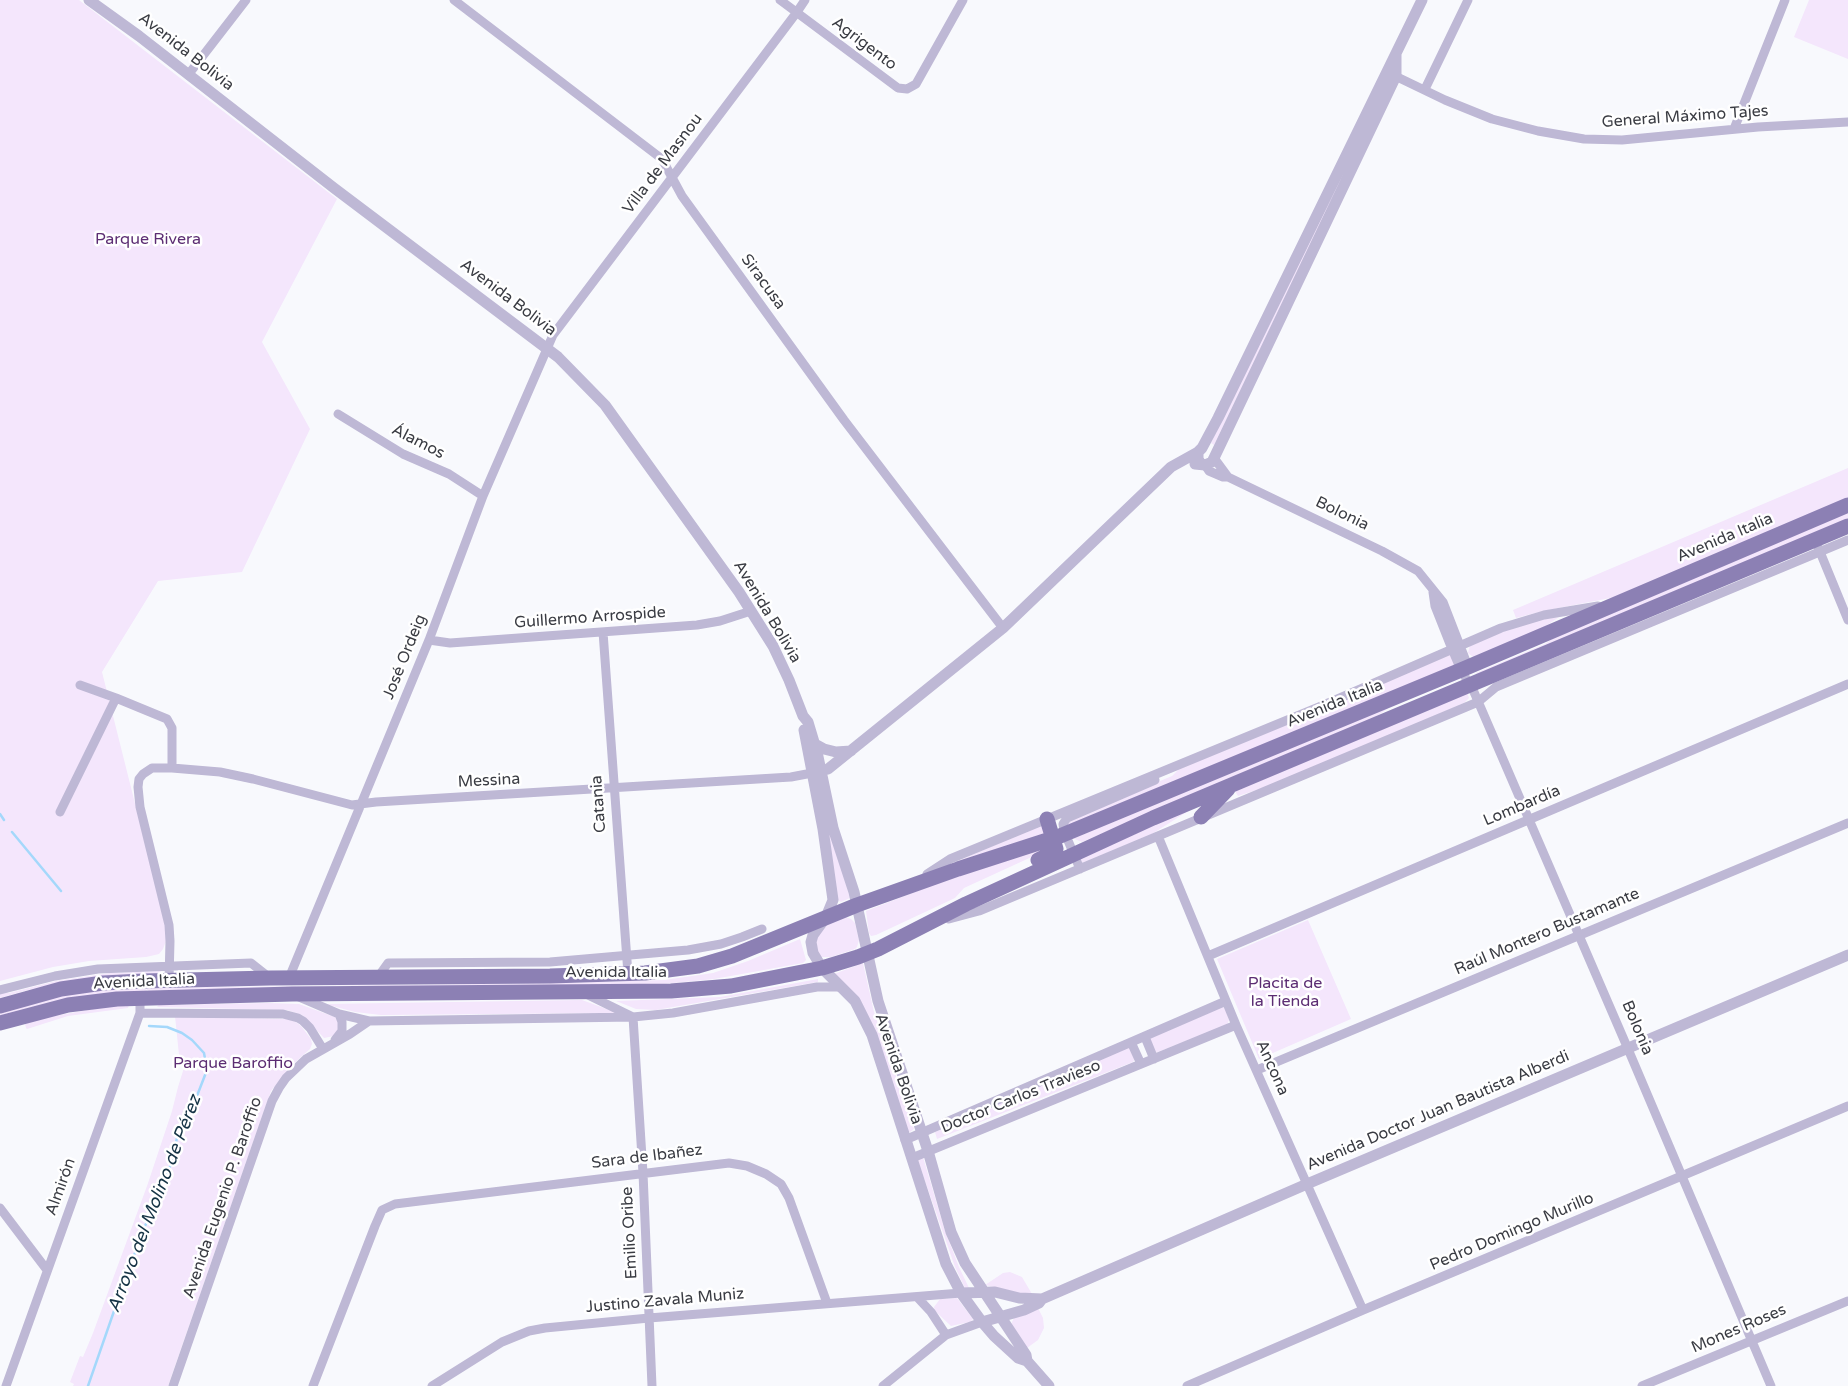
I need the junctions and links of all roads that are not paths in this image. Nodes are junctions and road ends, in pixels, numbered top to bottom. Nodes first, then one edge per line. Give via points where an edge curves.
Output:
1 (89, 0) edge
2 (246, 0) edge
3 (454, 0) edge
4 (780, 0) edge
5 (805, 0) edge
6 (962, 0) edge
7 (1422, 0) edge
8 (1468, 0) edge
9 (1785, 0) edge
10 (797, 12) junction
11 (1391, 74) junction
12 (188, 75) junction
13 (1425, 89) junction
14 (1848, 122) edge
15 (1734, 129) junction
16 (673, 177) junction
17 (547, 348) junction
18 (338, 414) dead end
19 (1200, 450) junction
20 (1207, 462) junction
21 (1170, 467) junction
22 (483, 496) junction
23 (1848, 505) edge
24 (1848, 526) edge
25 (1848, 540) edge
26 (1818, 546) junction
27 (1616, 603) junction
28 (751, 611) junction
29 (1848, 620) edge
30 (1003, 628) junction
31 (603, 632) junction
32 (1600, 637) junction
33 (429, 640) junction
34 (1456, 647) junction
35 (1467, 675) junction
36 (1848, 684) edge
37 (80, 685) dead end
38 (116, 698) junction
39 (1478, 702) junction
40 (803, 716) junction
41 (815, 744) junction
42 (851, 751) junction
43 (1176, 766) junction
44 (172, 768) junction
45 (817, 772) junction
46 (1232, 785) junction
47 (613, 788) junction
48 (360, 804) junction
49 (60, 812) dead end
50 (1201, 817) junction
51 (1047, 819) junction
52 (1529, 819) junction
53 (1848, 823) edge
54 (1060, 836) junction
55 (1158, 836) junction
56 (1073, 853) junction
57 (1080, 869) junction
58 (911, 886) junction
59 (857, 904) junction
60 (966, 904) junction
61 (826, 917) junction
62 (928, 924) junction
63 (762, 929) dead end
64 (1578, 935) junction
65 (868, 953) junction
66 (1848, 955) edge
67 (627, 956) junction
68 (1208, 956) junction
69 (822, 968) junction
70 (170, 973) junction
71 (628, 974) junction
72 (378, 977) junction
73 (270, 978) junction
74 (289, 978) junction
75 (840, 987) junction
76 (0, 990) edge
77 (582, 991) junction
78 (292, 994) junction
79 (1226, 1001) junction
80 (140, 1005) junction
81 (0, 1006) edge
82 (339, 1014) junction
83 (633, 1017) junction
84 (369, 1021) junction
85 (0, 1023) edge
86 (1236, 1025) junction
87 (1145, 1036) junction
88 (333, 1042) junction
89 (1131, 1042) junction
90 (322, 1049) junction
91 (1628, 1049) junction
92 (1154, 1059) junction
93 (1141, 1064) junction
94 (1257, 1070) junction
95 (1848, 1106) edge
96 (922, 1133) junction
97 (905, 1140) junction
98 (928, 1151) junction
99 (912, 1158) junction
100 (643, 1173) junction
101 (1682, 1177) junction
102 (1307, 1184) junction
103 (0, 1208) edge
104 (47, 1270) junction
105 (983, 1292) junction
106 (961, 1293) junction
107 (917, 1297) junction
108 (1042, 1299) junction
109 (1848, 1301) edge
110 (826, 1303) junction
111 (1363, 1310) junction
112 (1000, 1316) junction
113 (649, 1318) junction
114 (982, 1322) junction
115 (946, 1335) junction
116 (1751, 1340) junction
117 (1027, 1361) junction
118 (6, 1386) edge
119 (173, 1386) edge
120 (313, 1386) edge
121 (432, 1386) edge
122 (652, 1386) edge
123 (883, 1386) edge
124 (1049, 1386) edge
125 (1187, 1386) edge
126 (1642, 1386) edge
127 (1771, 1386) edge

1 - 12 street, Avenida Bolivia
2 - 12 street
3 - 16 street, Siracusa via 662,159
4 - 10 street, Agrigento
5 - 10 street, Villa de Masnou
6 - 10 street, Agrigento via 916,84 907,89 898,88
7 - 11 street via 1396,55
8 - 13 street
9 - 15 street
10 - 16 street, Villa de Masnou
11 - 13 street, General Máximo Tajes
11 - 19 street
11 - 20 street
12 - 17 street, Avenida Bolivia
13 - 15 street, General Máximo Tajes via 1492,119 1564,136 1622,140
14 - 15 street, General Máximo Tajes
16 - 17 street, Villa de Masnou via 560,323
16 - 30 street, Siracusa via 682,196 844,420
17 - 22 street, José Ordeig
17 - 28 street, Avenida Bolivia via 605,405
18 - 22 street, Álamos via 403,454 450,474
19 - 20 street, Bolonia via 1210,449 1213,452
19 - 21 street
20 - 21 street
20 - 34 street, Bolonia via 1209,471 1228,477 1418,571 1443,602
21 - 30 street
22 - 33 street, José Ordeig
23 - 27 main road, Avenida Italia
24 - 26 main road, Avenida Italia
25 - 26 street, Avenida Italia
26 - 29 street
26 - 32 main road, Avenida Italia
27 - 34 street, Avenida Italia via 1544,615
27 - 35 main road, Avenida Italia
28 - 31 street, Guillermo Arrospide via 697,625
28 - 40 street, Avenida Bolivia via 773,646
30 - 42 street
31 - 33 street, Guillermo Arrospide via 450,643
31 - 47 street, Catania
32 - 35 main road, Avenida Italia
32 - 39 street, Avenida Italia via 1496,687
33 - 48 street, José Ordeig
34 - 35 street, Bolonia
34 - 43 street, Avenida Italia
35 - 39 street, Bolonia
35 - 46 main road, Avenida Italia via 1399,708 1378,723
35 - 54 main road, Avenida Italia
36 - 52 street, Lombardía
37 - 38 street
38 - 44 street via 163,716 170,723
38 - 49 street
39 - 50 street, Avenida Italia
39 - 52 street, Bolonia
40 - 41 street, Avenida Bolivia
40 - 45 street, Avenida Bolivia
41 - 42 street via 836,752
41 - 45 street, Avenida Bolivia
42 - 45 street via 828,769
43 - 51 street, Avenida Italia
43 - 54 street, Avenida Italia via 1144,786 1067,818
44 - 48 street, Messina via 253,778 352,805
44 - 70 street via 148,769 139,779 138,787 169,925
45 - 47 street, Messina via 791,777
45 - 59 street, Avenida Bolivia
45 - 61 street, Avenida Bolivia via 833,900
46 - 50 main road
46 - 56 main road, Avenida Italia
47 - 48 street, Messina
47 - 67 street, Catania
48 - 74 street, José Ordeig
50 - 55 street, Avenida Italia
51 - 54 main road
51 - 58 street, Avenida Italia via 950,860
52 - 64 street, Bolonia
52 - 68 street, Lombardía
53 - 64 street, Raúl Montero Bustamante
54 - 56 street
54 - 58 main road, Avenida Italia
54 - 60 main road via 1054,852 982,885
55 - 57 street, Avenida Italia
55 - 68 street, Ancona
56 - 57 street
56 - 60 main road, Avenida Italia
57 - 62 street, Avenida Italia via 979,911
58 - 59 main road, Avenida Italia
59 - 61 main road, Avenida Italia
59 - 65 street, Avenida Bolivia
60 - 62 main road, Avenida Italia
61 - 69 street, Avenida Bolivia via 811,942
61 - 71 main road, Avenida Italia via 732,956 675,970
62 - 65 main road, Avenida Italia
63 - 67 street, Avenida Italia via 721,944
64 - 91 street, Bolonia
64 - 94 street, Raúl Montero Bustamante
65 - 69 main road, Avenida Italia
65 - 96 street, Avenida Bolivia via 878,1001
66 - 91 street, Avenida Doctor Juan Bautista Alberdi
67 - 71 street, Catania
67 - 72 street, Avenida Italia via 550,962 388,963
68 - 79 street, Ancona
69 - 75 street, Avenida Bolivia
69 - 77 main road, Avenida Italia via 731,986 691,990
70 - 73 main road, Avenida Italia
70 - 73 street, Avenida Italia via 251,963
70 - 76 street, Avenida Italia via 98,969
70 - 81 main road, Avenida Italia via 61,989
71 - 72 main road, Avenida Italia
72 - 74 main road, Avenida Italia
73 - 74 main road, Avenida Italia
75 - 83 street, Avenida Italia via 817,987
75 - 97 street, Avenida Bolivia via 855,1001 872,1035
77 - 78 main road, Avenida Italia
77 - 83 street
78 - 80 main road, Avenida Italia
78 - 82 street, Avenida Italia
79 - 86 street, Ancona
79 - 87 street, Doctor Carlos Travieso
80 - 85 main road, Avenida Italia via 76,1004
80 - 90 street, Avenida Italia via 284,1014 303,1021
80 - 104 street, Almirón
82 - 84 street, Avenida Italia
82 - 88 street via 342,1031
83 - 84 street, Avenida Italia
83 - 100 street, Emilio Oribe
84 - 88 street, Avenida Eugenio P. Baroffio
86 - 92 street, Doctor Carlos Travieso
86 - 94 street, Ancona
87 - 89 street, Doctor Carlos Travieso
87 - 92 street
88 - 90 street, Avenida Eugenio P. Baroffio
89 - 93 street
89 - 96 street, Doctor Carlos Travieso
90 - 119 street, Avenida Eugenio P. Baroffio via 295,1068 272,1101
91 - 101 street, Bolonia
91 - 102 street, Avenida Doctor Juan Bautista Alberdi
92 - 93 street, Doctor Carlos Travieso
93 - 98 street, Doctor Carlos Travieso
94 - 102 street, Ancona
95 - 101 street, Pedro Domingo Murillo
96 - 97 street, Doctor Carlos Travieso
96 - 98 street, Avenida Bolivia
97 - 99 street, Avenida Bolivia
98 - 99 street, Doctor Carlos Travieso
98 - 105 street, Avenida Bolivia via 951,1232
99 - 106 street, Avenida Bolivia via 946,1264
100 - 110 street, Sara de Ibañez via 729,1163 747,1166 781,1184 789,1198
100 - 113 street, Emilio Oribe
100 - 120 street, Sara de Ibañez via 385,1207
101 - 111 street, Pedro Domingo Murillo
101 - 116 street, Bolonia
102 - 108 street, Avenida Doctor Juan Bautista Alberdi
102 - 111 street, Ancona
103 - 104 street
104 - 118 street, Almirón
105 - 106 street, Justino Zavala Muniz
105 - 108 street, Avenida Doctor Juan Bautista Alberdi
105 - 112 street, Avenida Bolivia
106 - 107 street, Justino Zavala Muniz
106 - 114 street, Avenida Bolivia
107 - 110 street, Justino Zavala Muniz
107 - 115 street
108 - 112 street, Avenida Doctor Juan Bautista Alberdi via 1024,1310
109 - 116 street, Mones Roses
110 - 113 street, Justino Zavala Muniz
111 - 125 street, Pedro Domingo Murillo
112 - 114 street, Avenida Doctor Juan Bautista Alberdi
112 - 117 street, Avenida Bolivia
113 - 121 street, Justino Zavala Muniz via 529,1331 502,1342
113 - 122 street, Emilio Oribe
114 - 115 street
114 - 117 street, Avenida Bolivia via 1018,1358
115 - 123 street
116 - 126 street, Mones Roses
116 - 127 street, Bolonia
117 - 124 street, Avenida Bolivia

